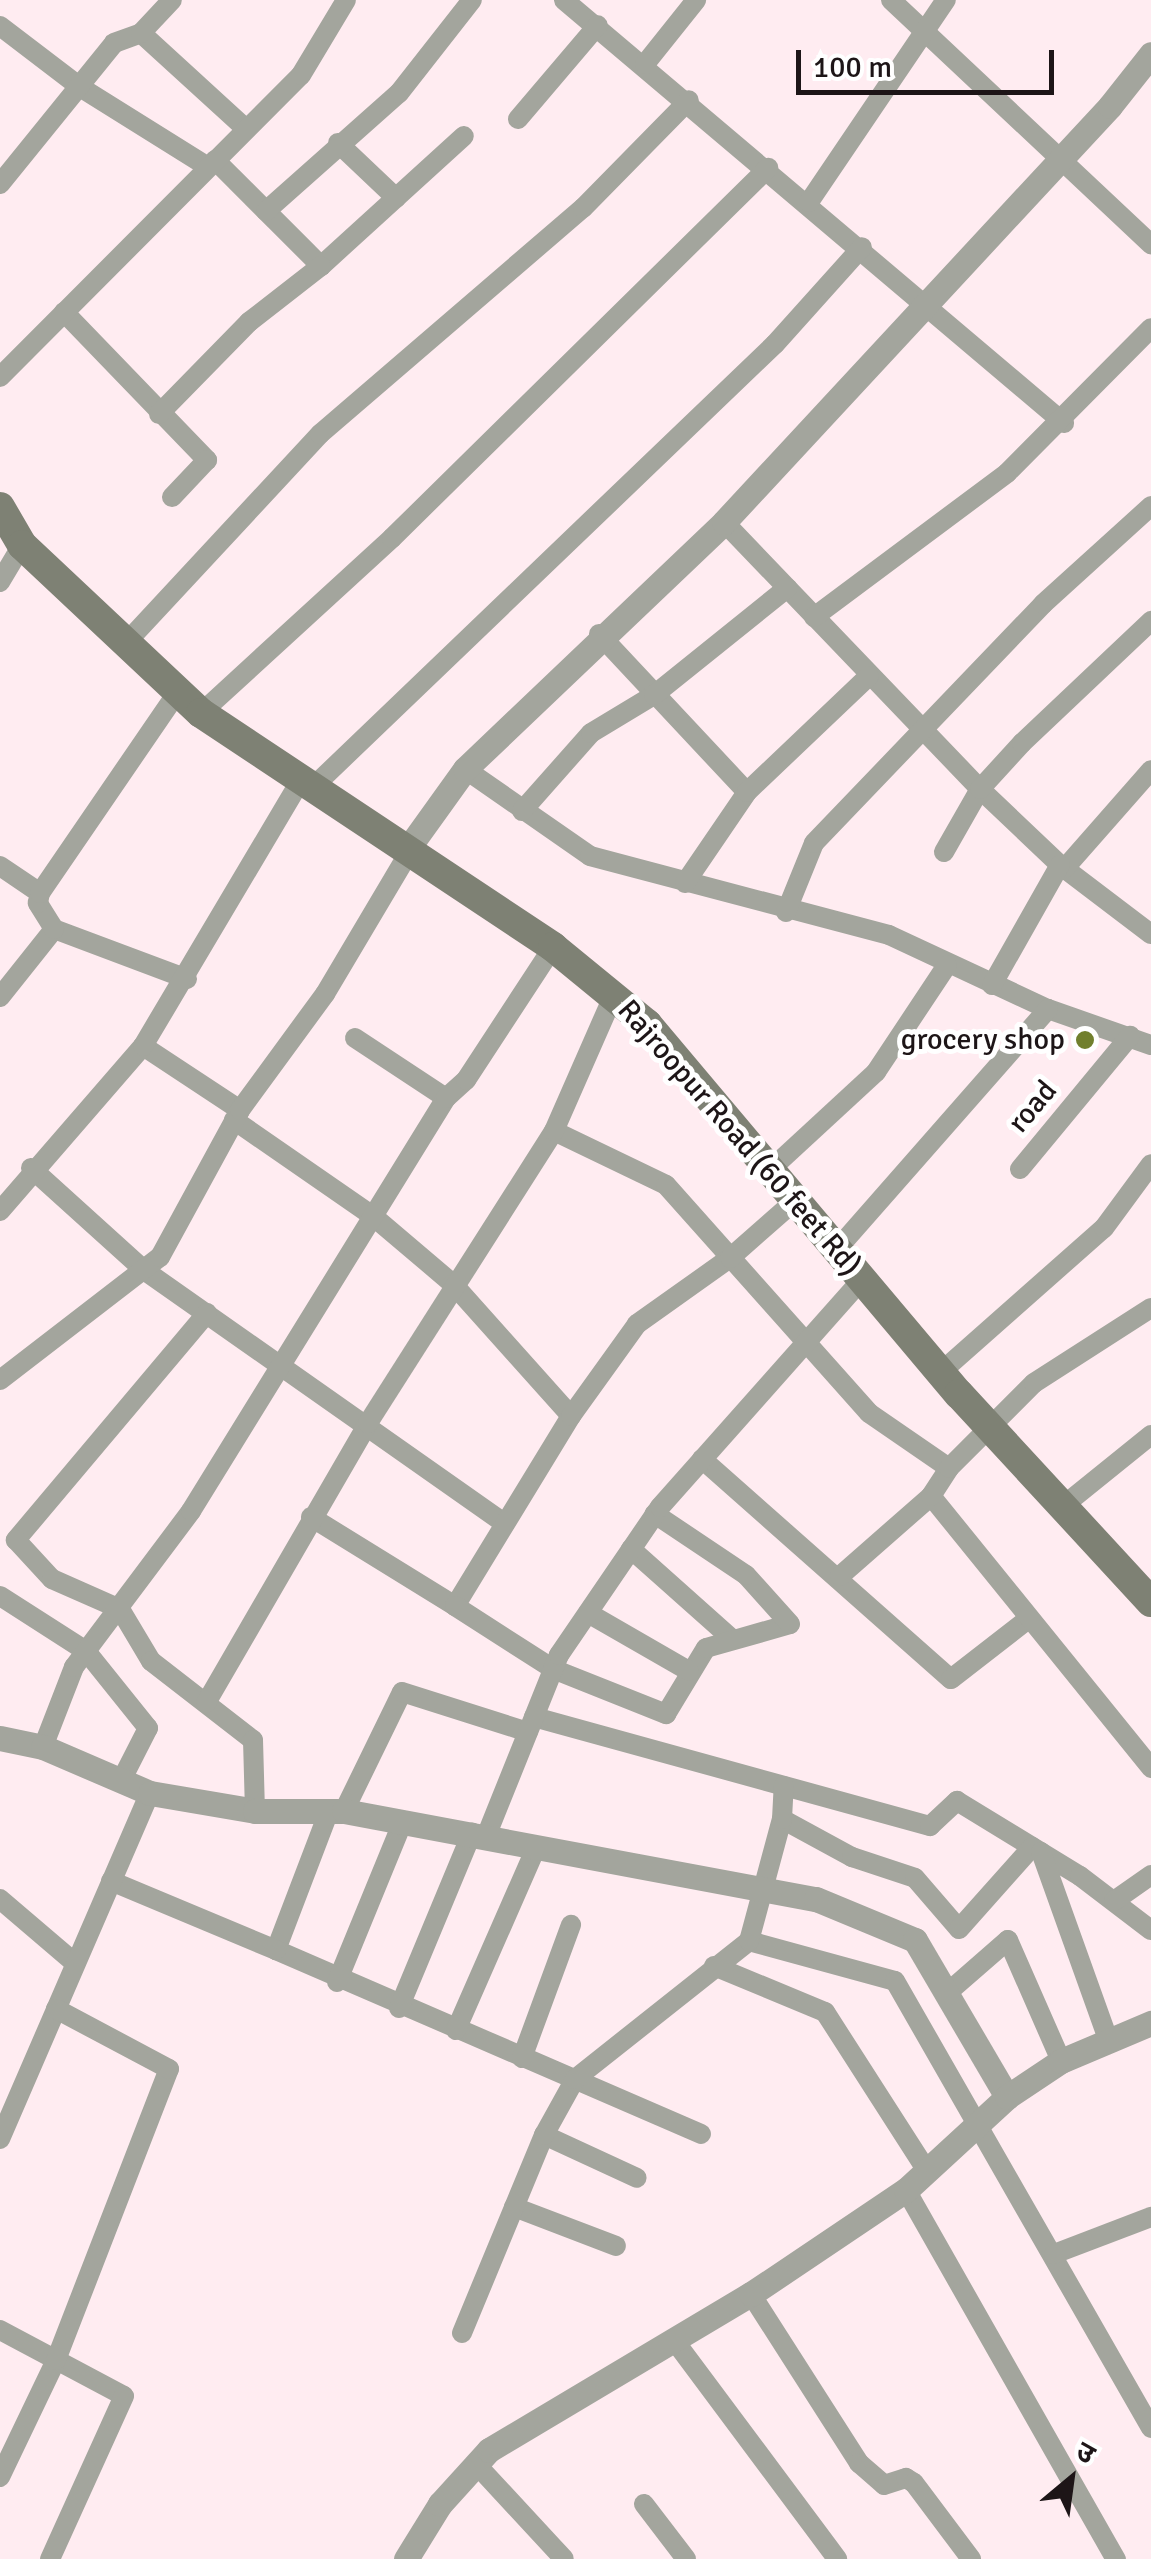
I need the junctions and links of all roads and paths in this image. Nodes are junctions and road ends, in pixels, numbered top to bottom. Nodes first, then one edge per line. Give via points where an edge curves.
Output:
1 (172, 0) edge
2 (346, 0) edge
3 (472, 0) edge
4 (564, 0) edge
5 (696, 0) edge
6 (891, 0) edge
7 (946, 0) edge
8 (598, 24) junction
9 (0, 26) edge
10 (141, 33) junction
11 (928, 33) junction
12 (1151, 54) edge
13 (646, 64) junction
14 (80, 87) junction
15 (689, 100) junction
16 (518, 120) dead end
17 (245, 128) junction
18 (464, 136) dead end
19 (338, 142) junction
20 (1062, 158) junction
21 (212, 164) junction
22 (768, 168) junction
23 (0, 184) edge
24 (396, 198) junction
25 (809, 202) junction
26 (266, 211) junction
27 (1151, 244) edge
28 (862, 247) junction
29 (321, 266) junction
30 (929, 303) junction
31 (64, 312) junction
32 (1151, 328) edge
33 (0, 377) edge
34 (159, 414) junction
35 (1064, 423) junction
36 (172, 498) dead end
37 (1151, 506) edge
38 (0, 507) edge
39 (724, 522) junction
40 (22, 544) junction
41 (0, 582) edge
42 (787, 588) junction
43 (814, 617) junction
44 (1151, 621) edge
45 (599, 634) junction
46 (124, 646) junction
47 (869, 676) junction
48 (177, 693) junction
49 (654, 695) junction
50 (201, 713) junction
51 (924, 732) junction
52 (465, 770) junction
53 (1151, 770) edge
54 (308, 782) junction
55 (980, 789) junction
56 (747, 792) junction
57 (522, 811) junction
58 (410, 848) junction
59 (944, 852) dead end
60 (0, 866) edge
61 (1062, 867) junction
62 (685, 883) junction
63 (40, 894) junction
64 (786, 912) junction
65 (54, 928) junction
66 (1151, 934) edge
67 (553, 947) junction
68 (947, 965) junction
69 (187, 979) junction
70 (992, 985) junction
71 (614, 994) junction
72 (0, 997) edge
73 (1048, 1009) junction
74 (356, 1038) dead end
75 (1144, 1038) edge
76 (144, 1046) junction
77 (446, 1098) junction
78 (237, 1115) junction
79 (554, 1131) junction
80 (1151, 1164) edge
81 (30, 1168) junction
82 (1020, 1169) dead end
83 (771, 1170) junction
84 (796, 1199) junction
85 (0, 1211) edge
86 (374, 1217) junction
87 (838, 1248) junction
88 (730, 1258) junction
89 (144, 1270) junction
90 (863, 1278) junction
91 (453, 1284) junction
92 (1151, 1308) edge
93 (206, 1314) junction
94 (805, 1343) junction
95 (284, 1363) junction
96 (940, 1372) junction
97 (0, 1380) edge
98 (571, 1416) junction
99 (368, 1422) junction
100 (990, 1427) junction
101 (1151, 1435) edge
102 (702, 1459) junction
103 (949, 1468) junction
104 (931, 1496) junction
105 (1062, 1506) junction
106 (656, 1514) junction
107 (311, 1517) junction
108 (505, 1524) junction
109 (631, 1550) junction
110 (840, 1576) junction
111 (0, 1596) edge
112 (1151, 1602) edge
113 (455, 1606) junction
114 (120, 1609) junction
115 (588, 1613) junction
116 (1027, 1620) junction
117 (731, 1638) junction
118 (86, 1651) junction
119 (553, 1669) junction
120 (689, 1672) junction
121 (206, 1703) junction
122 (531, 1724) junction
123 (0, 1738) edge
124 (42, 1747) junction
125 (1151, 1768) edge
126 (122, 1779) junction
127 (784, 1786) junction
128 (150, 1794) junction
129 (255, 1810) junction
130 (336, 1811) junction
131 (782, 1819) junction
132 (403, 1822) junction
133 (478, 1836) junction
134 (536, 1848) junction
135 (1037, 1850) junction
136 (1151, 1875) edge
137 (111, 1881) junction
138 (760, 1888) junction
139 (0, 1899) edge
140 (1114, 1901) junction
141 (571, 1925) dead end
142 (1151, 1930) edge
143 (748, 1941) junction
144 (276, 1950) junction
145 (76, 1963) junction
146 (714, 1966) junction
147 (337, 1982) junction
148 (946, 1994) junction
149 (399, 2008) junction
150 (56, 2009) junction
151 (1151, 2023) edge
152 (456, 2030) junction
153 (1108, 2039) junction
154 (522, 2058) junction
155 (1062, 2060) junction
156 (576, 2079) junction
157 (1007, 2097) junction
158 (982, 2126) junction
159 (702, 2134) dead end
160 (544, 2135) junction
161 (0, 2139) edge
162 (926, 2172) junction
163 (637, 2178) dead end
164 (906, 2190) junction
165 (514, 2207) junction
166 (1151, 2217) edge
167 (616, 2246) dead end
168 (1054, 2254) junction
169 (751, 2294) junction
170 (0, 2330) edge
171 (462, 2332) dead end
172 (674, 2340) junction
173 (56, 2360) junction
174 (1151, 2428) edge
175 (476, 2464) junction
176 (0, 2477) edge
177 (644, 2504) dead end
178 (50, 2559) edge
179 (406, 2559) edge
180 (564, 2559) edge
181 (686, 2559) edge
182 (837, 2559) edge
183 (971, 2559) edge
184 (1116, 2559) edge

1 - 10 street
2 - 17 street via 301,75
3 - 19 street via 399,93
4 - 8 street
5 - 13 street
6 - 11 street
7 - 11 street
8 - 13 street
8 - 16 street
9 - 14 street
10 - 14 street via 114,43
10 - 17 street
11 - 20 street
11 - 25 street
12 - 20 street
13 - 15 street
14 - 21 street
14 - 23 street
15 - 22 street
15 - 46 street via 583,208 320,434
17 - 21 street
18 - 24 street
19 - 24 street
19 - 26 street
20 - 27 street
20 - 30 street
21 - 26 street
21 - 31 street
22 - 25 street
22 - 50 street via 405,525
24 - 29 street
25 - 28 street
26 - 29 street
28 - 30 street
28 - 54 street via 775,344
29 - 34 street via 249,322
30 - 35 street
30 - 39 street
31 - 33 street
31 - 34 street
32 - 35 street
34 - 36 street via 207,460
35 - 43 street
37 - 51 street via 1030,617
38 - 40 main road, Rajroopur Road (60 feet Rd)
39 - 42 street
39 - 45 street
40 - 41 street
40 - 46 main road, Rajroopur Road (60 feet Rd)
42 - 43 street
42 - 49 street
43 - 47 street
44 - 55 street via 1057,706
45 - 49 street
45 - 52 street
46 - 48 main road, Rajroopur Road (60 feet Rd)
47 - 51 street
47 - 56 street
48 - 50 main road, Rajroopur Road (60 feet Rd)
48 - 63 street
49 - 56 street
49 - 57 street via 591,733
50 - 54 main road, Rajroopur Road (60 feet Rd)
51 - 55 street
51 - 64 street via 814,843
52 - 57 street
52 - 58 street
53 - 61 street
54 - 58 main road, Rajroopur Road (60 feet Rd)
54 - 69 street
55 - 59 street
55 - 61 street
56 - 62 street
57 - 62 street via 590,856
58 - 67 main road, Rajroopur Road (60 feet Rd)
58 - 78 street via 336,977
60 - 63 street
61 - 66 street
61 - 70 street
62 - 64 street
63 - 65 street via 38,903
64 - 68 street via 888,935
65 - 69 street
65 - 72 street
67 - 71 main road, Rajroopur Road (60 feet Rd)
67 - 77 street via 466,1080
68 - 70 street
68 - 83 street via 876,1072
69 - 76 street
70 - 73 street
71 - 79 street
71 - 83 main road, Rajroopur Road (60 feet Rd)
73 - 75 street
73 - 87 street
74 - 77 street
75 - 82 street, road
76 - 78 street
76 - 81 street
77 - 86 street
78 - 86 street
78 - 89 street via 160,1258
79 - 88 street via 666,1185
79 - 91 street
80 - 96 street via 1104,1228
81 - 85 street
81 - 89 street
83 - 84 main road, Rajroopur Road (60 feet Rd)
84 - 87 main road, Rajroopur Road (60 feet Rd)
84 - 88 street
86 - 91 street
86 - 95 street
87 - 90 main road, Rajroopur Road (60 feet Rd)
88 - 94 street
88 - 98 street via 637,1324
89 - 93 street
89 - 97 street
90 - 94 street
90 - 96 main road, Rajroopur Road (60 feet Rd)
91 - 98 street
91 - 99 street
92 - 100 street via 1034,1383
93 - 95 street
93 - 114 street via 16,1540 52,1579
94 - 102 street
94 - 103 street via 869,1413
95 - 99 street
95 - 114 street
96 - 100 main road, Rajroopur Road (60 feet Rd)
98 - 108 street
99 - 107 street
99 - 108 street
100 - 103 street
100 - 105 main road, Rajroopur Road (60 feet Rd)
101 - 105 street
102 - 106 street
102 - 110 street
103 - 104 street
104 - 110 street
104 - 116 street
105 - 112 main road, Rajroopur Road (60 feet Rd)
106 - 109 street
106 - 117 street via 746,1574 790,1624
107 - 113 street
107 - 121 street
108 - 113 street
109 - 115 street
109 - 117 street
110 - 116 street via 951,1678
111 - 118 street
113 - 119 street
114 - 118 street
114 - 121 street via 151,1661
115 - 119 street
115 - 120 street
116 - 125 street
117 - 120 street via 706,1648
118 - 124 street
118 - 126 street via 148,1728
119 - 120 street via 666,1714
119 - 122 street
121 - 129 street via 254,1740
122 - 127 street
122 - 130 street via 402,1692
122 - 133 street
123 - 124 street
124 - 126 street
126 - 128 street
127 - 131 street
127 - 135 street via 930,1826 957,1801
128 - 129 street
128 - 137 street
129 - 130 street
130 - 132 street
130 - 144 street
131 - 135 street via 852,1857 915,1878 959,1929
131 - 138 street
132 - 133 street
132 - 147 street
133 - 134 street
133 - 149 street
134 - 138 street
134 - 152 street
135 - 140 street
135 - 153 street
136 - 140 street
137 - 144 street
137 - 145 street
138 - 143 street
138 - 148 street via 816,1899 914,1940
139 - 145 street
140 - 142 street
141 - 154 street
143 - 146 street
143 - 158 street via 895,1982
144 - 147 street
145 - 150 street
146 - 156 street
146 - 162 street via 824,2012
147 - 149 street
148 - 155 street via 1008,1940
148 - 157 street
149 - 152 street
150 - 161 street
150 - 173 street via 169,2069
151 - 153 street
152 - 154 street
153 - 155 street
154 - 156 street
155 - 157 street
156 - 159 street
156 - 160 street
157 - 158 street
158 - 162 street
158 - 168 street
160 - 163 street
160 - 165 street
162 - 164 street
164 - 169 street
164 - 184 street
165 - 167 street
165 - 171 street
166 - 168 street
168 - 174 street
169 - 172 street
169 - 183 street via 859,2463 884,2485 906,2478 914,2483
170 - 173 street
172 - 175 street
172 - 182 street
173 - 176 street
173 - 178 street via 124,2396
175 - 179 street via 440,2504
175 - 180 street
177 - 181 street

